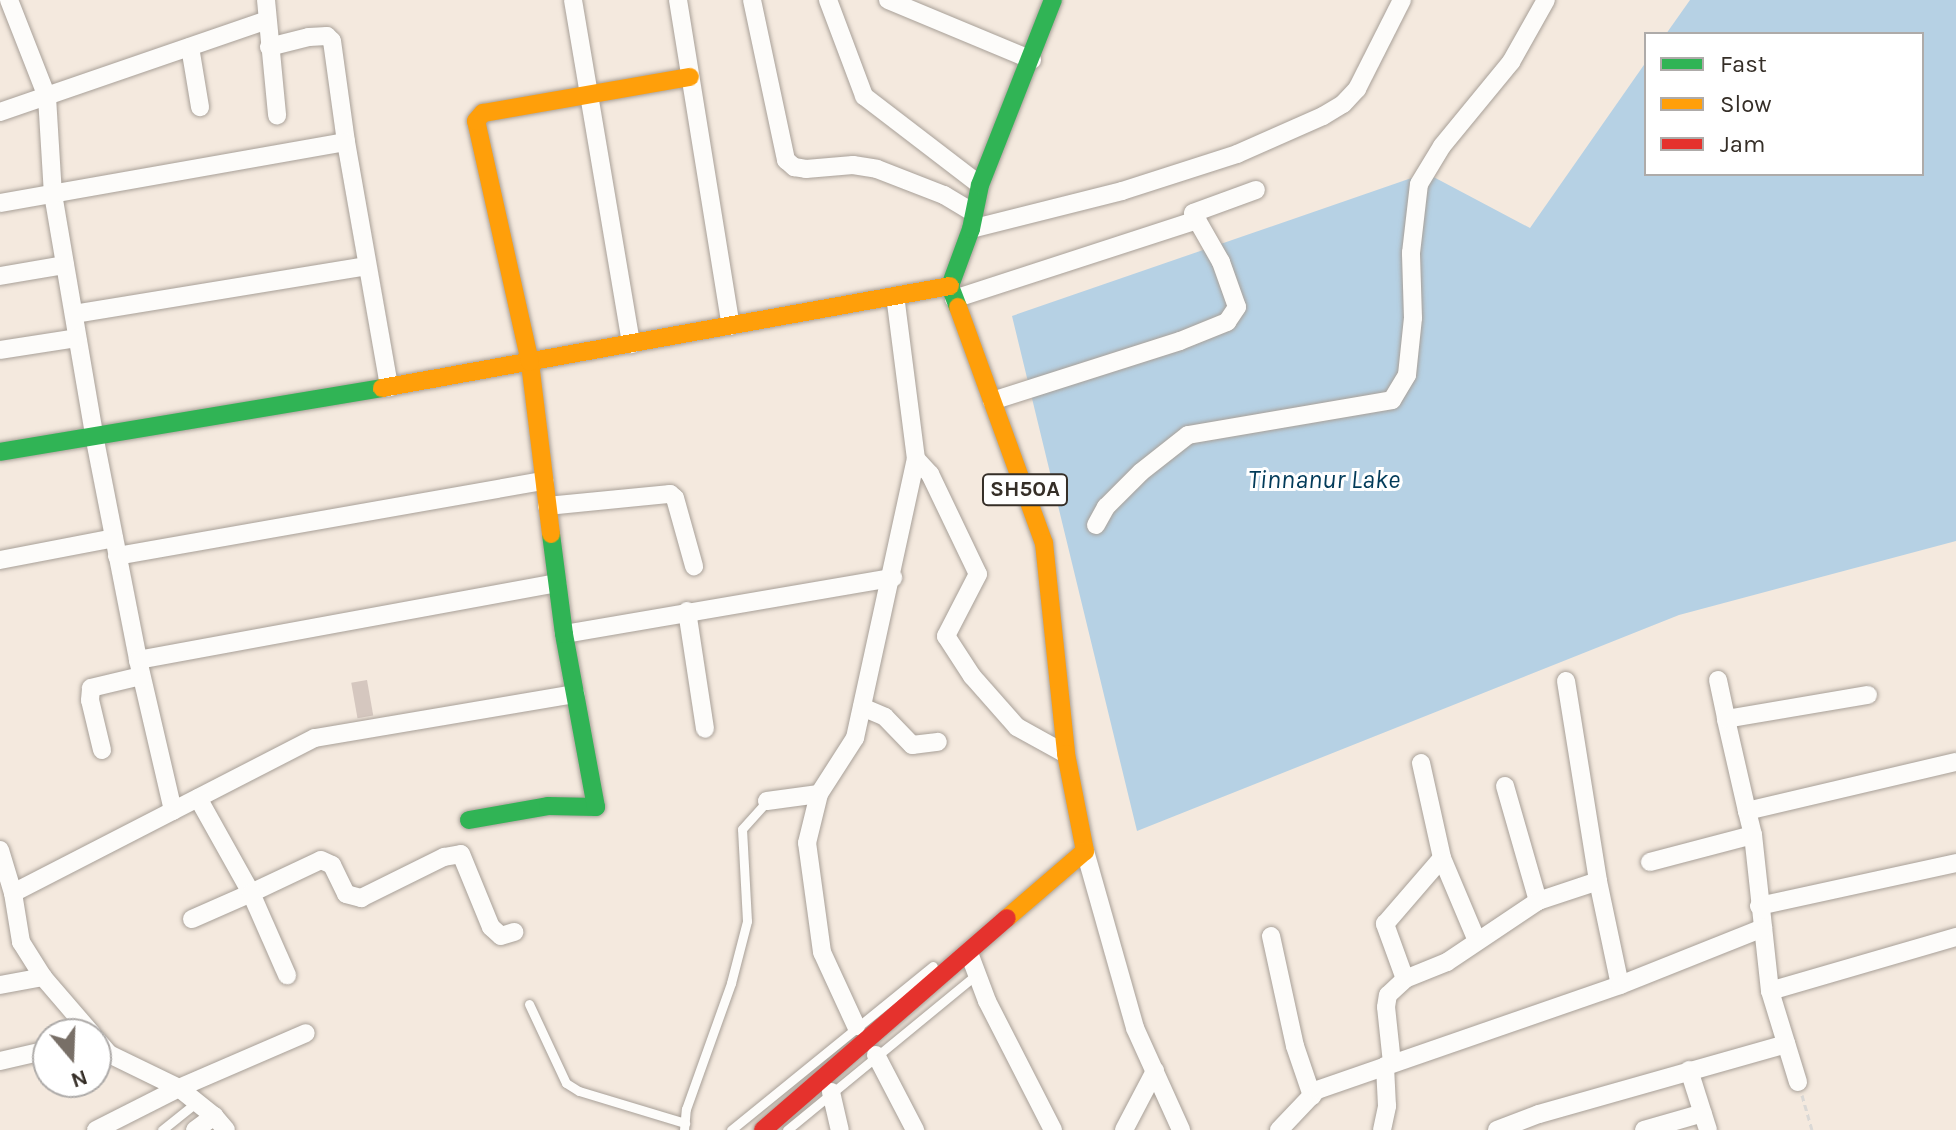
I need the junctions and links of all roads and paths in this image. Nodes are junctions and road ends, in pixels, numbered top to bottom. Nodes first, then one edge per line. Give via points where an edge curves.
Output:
1 (9, 0) edge
2 (266, 0) edge
3 (573, 0) edge
4 (678, 0) edge
5 (752, 0) edge
6 (828, 0) edge
7 (888, 0) edge
8 (1053, 0) edge
9 (1402, 0) edge
10 (1546, 0) edge
11 (267, 20) junction
12 (190, 47) junction
13 (269, 47) junction
14 (1032, 60) junction
15 (690, 77) junction
16 (589, 93) junction
17 (47, 97) junction
18 (200, 107) dead end
19 (0, 112) edge
20 (277, 115) dead end
21 (346, 142) junction
22 (980, 185) junction
23 (1256, 190) dead end
24 (53, 194) junction
25 (0, 203) edge
26 (1197, 220) junction
27 (972, 221) junction
28 (65, 265) junction
29 (367, 266) junction
30 (0, 276) edge
31 (952, 293) junction
32 (895, 296) junction
33 (74, 314) junction
34 (731, 326) junction
35 (77, 338) junction
36 (631, 344) junction
37 (0, 350) edge
38 (530, 362) junction
39 (389, 387) junction
40 (992, 401) junction
41 (94, 435) junction
42 (0, 452) edge
43 (916, 459) junction
44 (544, 481) junction
45 (547, 506) junction
46 (1096, 525) dead end
47 (116, 547) junction
48 (0, 560) edge
49 (694, 566) dead end
50 (893, 578) junction
51 (557, 583) junction
52 (687, 611) junction
53 (564, 634) junction
54 (139, 668) junction
55 (1718, 680) dead end
56 (1566, 681) dead end
57 (575, 694) junction
58 (1868, 695) dead end
59 (862, 707) junction
60 (1726, 719) junction
61 (705, 729) dead end
62 (938, 742) dead end
63 (102, 750) dead end
64 (1066, 754) junction
65 (1956, 762) edge
66 (1421, 763) dead end
67 (1505, 786) dead end
68 (819, 794) junction
69 (198, 798) junction
70 (767, 801) joint
71 (173, 811) junction
72 (1747, 811) junction
73 (469, 820) dead end
74 (1753, 835) junction
75 (0, 850) edge
76 (1085, 851) junction
77 (1442, 858) junction
78 (1650, 862) dead end
79 (1956, 863) edge
80 (1598, 881) junction
81 (13, 893) junction
82 (251, 893) junction
83 (1538, 901) junction
84 (1759, 906) junction
85 (192, 919) dead end
86 (1763, 928) junction
87 (514, 932) dead end
88 (1271, 936) dead end
89 (1956, 937) edge
90 (1477, 941) junction
91 (969, 953) junction
92 (977, 974) junction
93 (287, 975) dead end
94 (43, 977) junction
95 (1405, 979) junction
96 (0, 985) edge
97 (1620, 985) junction
98 (1770, 991) junction
99 (529, 1004) dead end
100 (78, 1018) edge
101 (856, 1026) junction
102 (306, 1033) dead end
103 (1786, 1044) junction
104 (32, 1054) edge
105 (112, 1055) edge
106 (876, 1055) junction
107 (0, 1061) edge
108 (1388, 1065) junction
109 (1689, 1070) junction
110 (1155, 1071) junction
111 (1798, 1082) joint
112 (179, 1088) junction
113 (831, 1092) junction
114 (1312, 1096) junction
115 (197, 1102) junction
116 (1705, 1121) edge
117 (220, 1123) edge
118 (684, 1127) edge
119 (96, 1130) edge
120 (162, 1130) edge
121 (195, 1130) edge
122 (731, 1130) edge
123 (763, 1130) edge
124 (787, 1130) edge
125 (840, 1130) edge
126 (915, 1130) edge
127 (1053, 1130) edge
128 (1124, 1130) edge
129 (1181, 1130) edge
130 (1279, 1130) edge
131 (1382, 1130) edge
132 (1497, 1130) edge
133 (1644, 1130) edge
134 (1812, 1130) edge

1 - 17 street
2 - 11 street
3 - 16 street
4 - 15 street
5 - 27 street via 786,160 806,169 877,169 944,195
6 - 22 street via 864,96
7 - 14 street
8 - 14 street
9 - 27 street via 1357,89 1323,116 1208,164 1122,191
10 - 46 street via 1511,62 1442,146 1419,184 1407,375 1392,400 1188,435 1132,481
11 - 12 street
11 - 13 street
12 - 17 street
12 - 18 street
13 - 20 street
13 - 21 street via 309,37 327,36 332,41
14 - 22 street
15 - 16 street
15 - 34 street
16 - 36 street
16 - 38 street via 483,113 476,121
17 - 19 street
17 - 24 street
21 - 24 street
21 - 29 street
22 - 27 street
23 - 26 street via 1193,213
24 - 25 street
24 - 28 street
26 - 31 street
26 - 40 street via 1221,262 1237,307 1227,322
27 - 31 street
28 - 30 street
28 - 33 street
29 - 33 street
29 - 39 street
31 - 32 street
31 - 40 street, SH50A
32 - 34 street
32 - 43 street
33 - 35 street
34 - 36 street
35 - 37 street
35 - 41 street
36 - 38 street
38 - 39 street
38 - 44 street
39 - 41 street
40 - 64 street, SH50A via 1044,543
41 - 42 street
41 - 47 street
43 - 50 street
43 - 64 street via 930,474 978,574 946,636 972,676 1017,727
44 - 45 street
44 - 47 street
45 - 49 street via 670,494
45 - 51 street
47 - 48 street
47 - 54 street
50 - 52 street
50 - 59 street
51 - 53 street
51 - 54 street
52 - 53 street
52 - 61 street
53 - 57 street
54 - 63 street via 91,688
54 - 71 street
55 - 60 street
56 - 80 street
57 - 69 street via 315,738
57 - 73 street via 596,807 548,806
58 - 60 street
59 - 62 street via 885,717 912,745
59 - 68 street via 855,738
60 - 72 street
64 - 76 street, SH50A
65 - 72 street
66 - 77 street
67 - 83 street
68 - 70 street
68 - 101 street via 807,843 822,952
69 - 71 street
69 - 82 street
70 - 118 lane via 742,829 747,921
71 - 81 street
72 - 74 street
74 - 78 street
74 - 84 street
75 - 81 street
76 - 91 street
76 - 110 street via 1135,1028
77 - 90 street
77 - 95 street via 1385,924
79 - 84 street
80 - 83 street
80 - 97 street
81 - 94 street via 21,942
82 - 85 street
82 - 87 street via 321,860 332,865 346,894 361,898 444,857 461,854 491,927 501,936
82 - 93 street
83 - 90 street
84 - 86 street
86 - 97 street
86 - 98 street
88 - 114 street via 1295,1046
89 - 98 street
90 - 95 street via 1447,962
91 - 92 street
91 - 101 lane via 956,951
91 - 123 street
92 - 106 lane
92 - 127 street
94 - 96 street
94 - 100 street
95 - 108 street via 1388,995
97 - 108 street
98 - 103 street
99 - 118 lane via 566,1083
101 - 122 lane
102 - 112 street
103 - 109 street
103 - 111 street
104 - 107 street
105 - 112 street
106 - 113 lane
106 - 126 street
108 - 114 street
108 - 131 street
109 - 116 street
109 - 132 street
110 - 128 street
110 - 129 street
111 - 134 path
112 - 115 street
112 - 119 street
113 - 124 lane
113 - 125 street
114 - 130 street
115 - 117 street
115 - 120 lane
116 - 133 street
117 - 121 street

